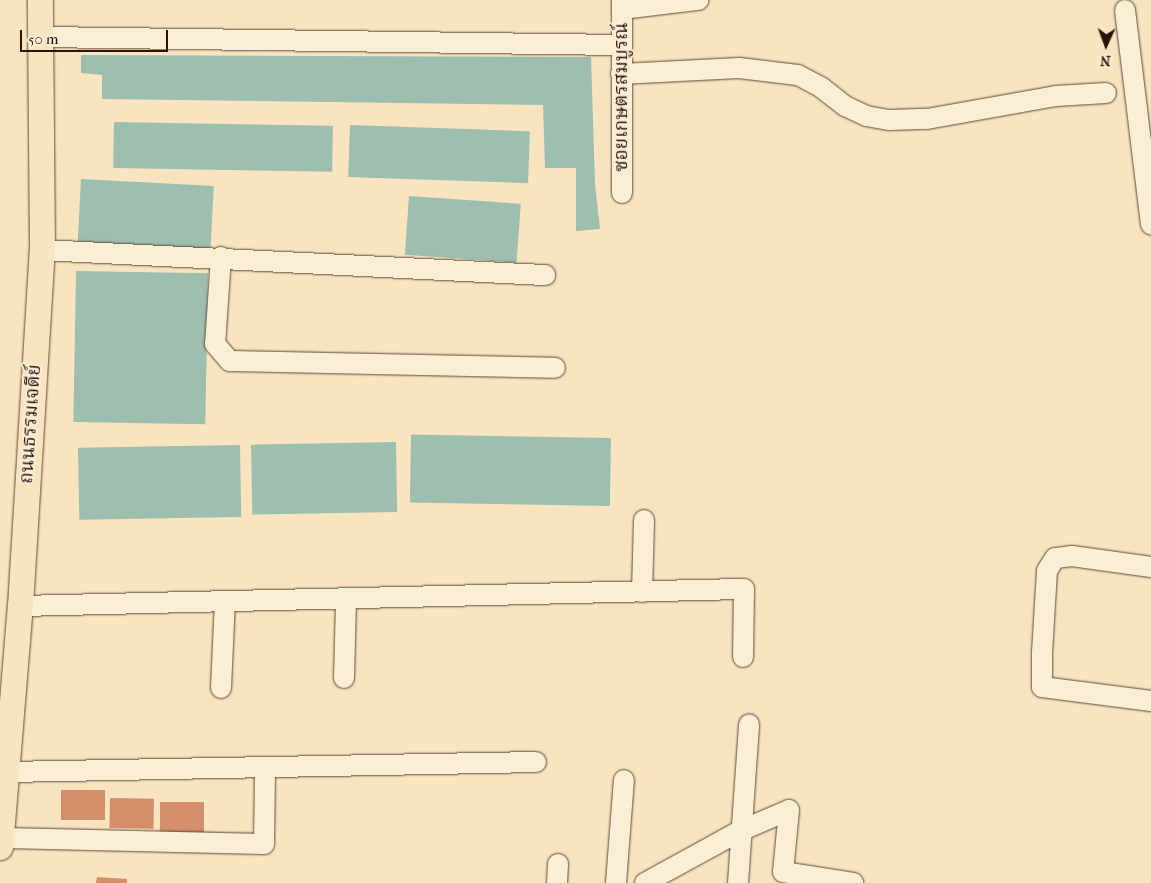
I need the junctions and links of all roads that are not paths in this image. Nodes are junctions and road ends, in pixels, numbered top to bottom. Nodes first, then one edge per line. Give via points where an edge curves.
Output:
1 (40, 0) edge
2 (698, 0) edge
3 (622, 5) edge
4 (1125, 10) dead end
5 (41, 38) junction
6 (620, 45) junction
7 (621, 74) junction
8 (1106, 93) dead end
9 (622, 194) dead end
10 (1151, 224) edge
11 (42, 250) junction
12 (221, 258) junction
13 (545, 275) dead end
14 (555, 368) dead end
15 (644, 520) dead end
16 (1151, 567) edge
17 (642, 592) junction
18 (346, 599) junction
19 (225, 601) junction
20 (20, 606) junction
21 (743, 657) dead end
22 (344, 678) dead end
23 (221, 688) dead end
24 (6, 700) edge
25 (1151, 701) edge
26 (749, 724) dead end
27 (536, 762) dead end
28 (265, 769) junction
29 (7, 772) junction
30 (624, 780) dead end
31 (740, 831) junction
32 (0, 843) edge
33 (616, 883) edge
34 (645, 883) edge
35 (738, 883) edge
36 (853, 883) edge

1 - 5 main road, ถนนธรรมเจดีย์
2 - 3 street
3 - 6 street, ซอยเกษตรสมบูรณ์
4 - 10 street
5 - 6 street
5 - 11 main road, ถนนธรรมเจดีย์
6 - 7 street, ซอยเกษตรสมบูรณ์
7 - 8 street via 739,68 798,75 845,106 866,116 889,120 927,118 1056,96
7 - 9 street, ซอยเกษตรสมบูรณ์
11 - 12 street
11 - 20 main road, ถนนธรรมเจดีย์
12 - 13 street
12 - 14 street via 215,344 230,361
15 - 17 street
16 - 25 street via 1072,556 1055,558 1049,564 1044,599 1042,687
17 - 18 street
17 - 21 street via 744,589
18 - 19 street
18 - 22 street
19 - 20 street
19 - 23 street
20 - 24 main road, ถนนธรรมเจดีย์
24 - 29 main road, ถนนธรรมเจดีย์
26 - 31 street
27 - 28 street
28 - 29 street
28 - 32 street via 264,844
29 - 32 main road, ถนนธรรมเจดีย์
30 - 33 street
31 - 34 street
31 - 35 street
31 - 36 street via 789,810 783,872

